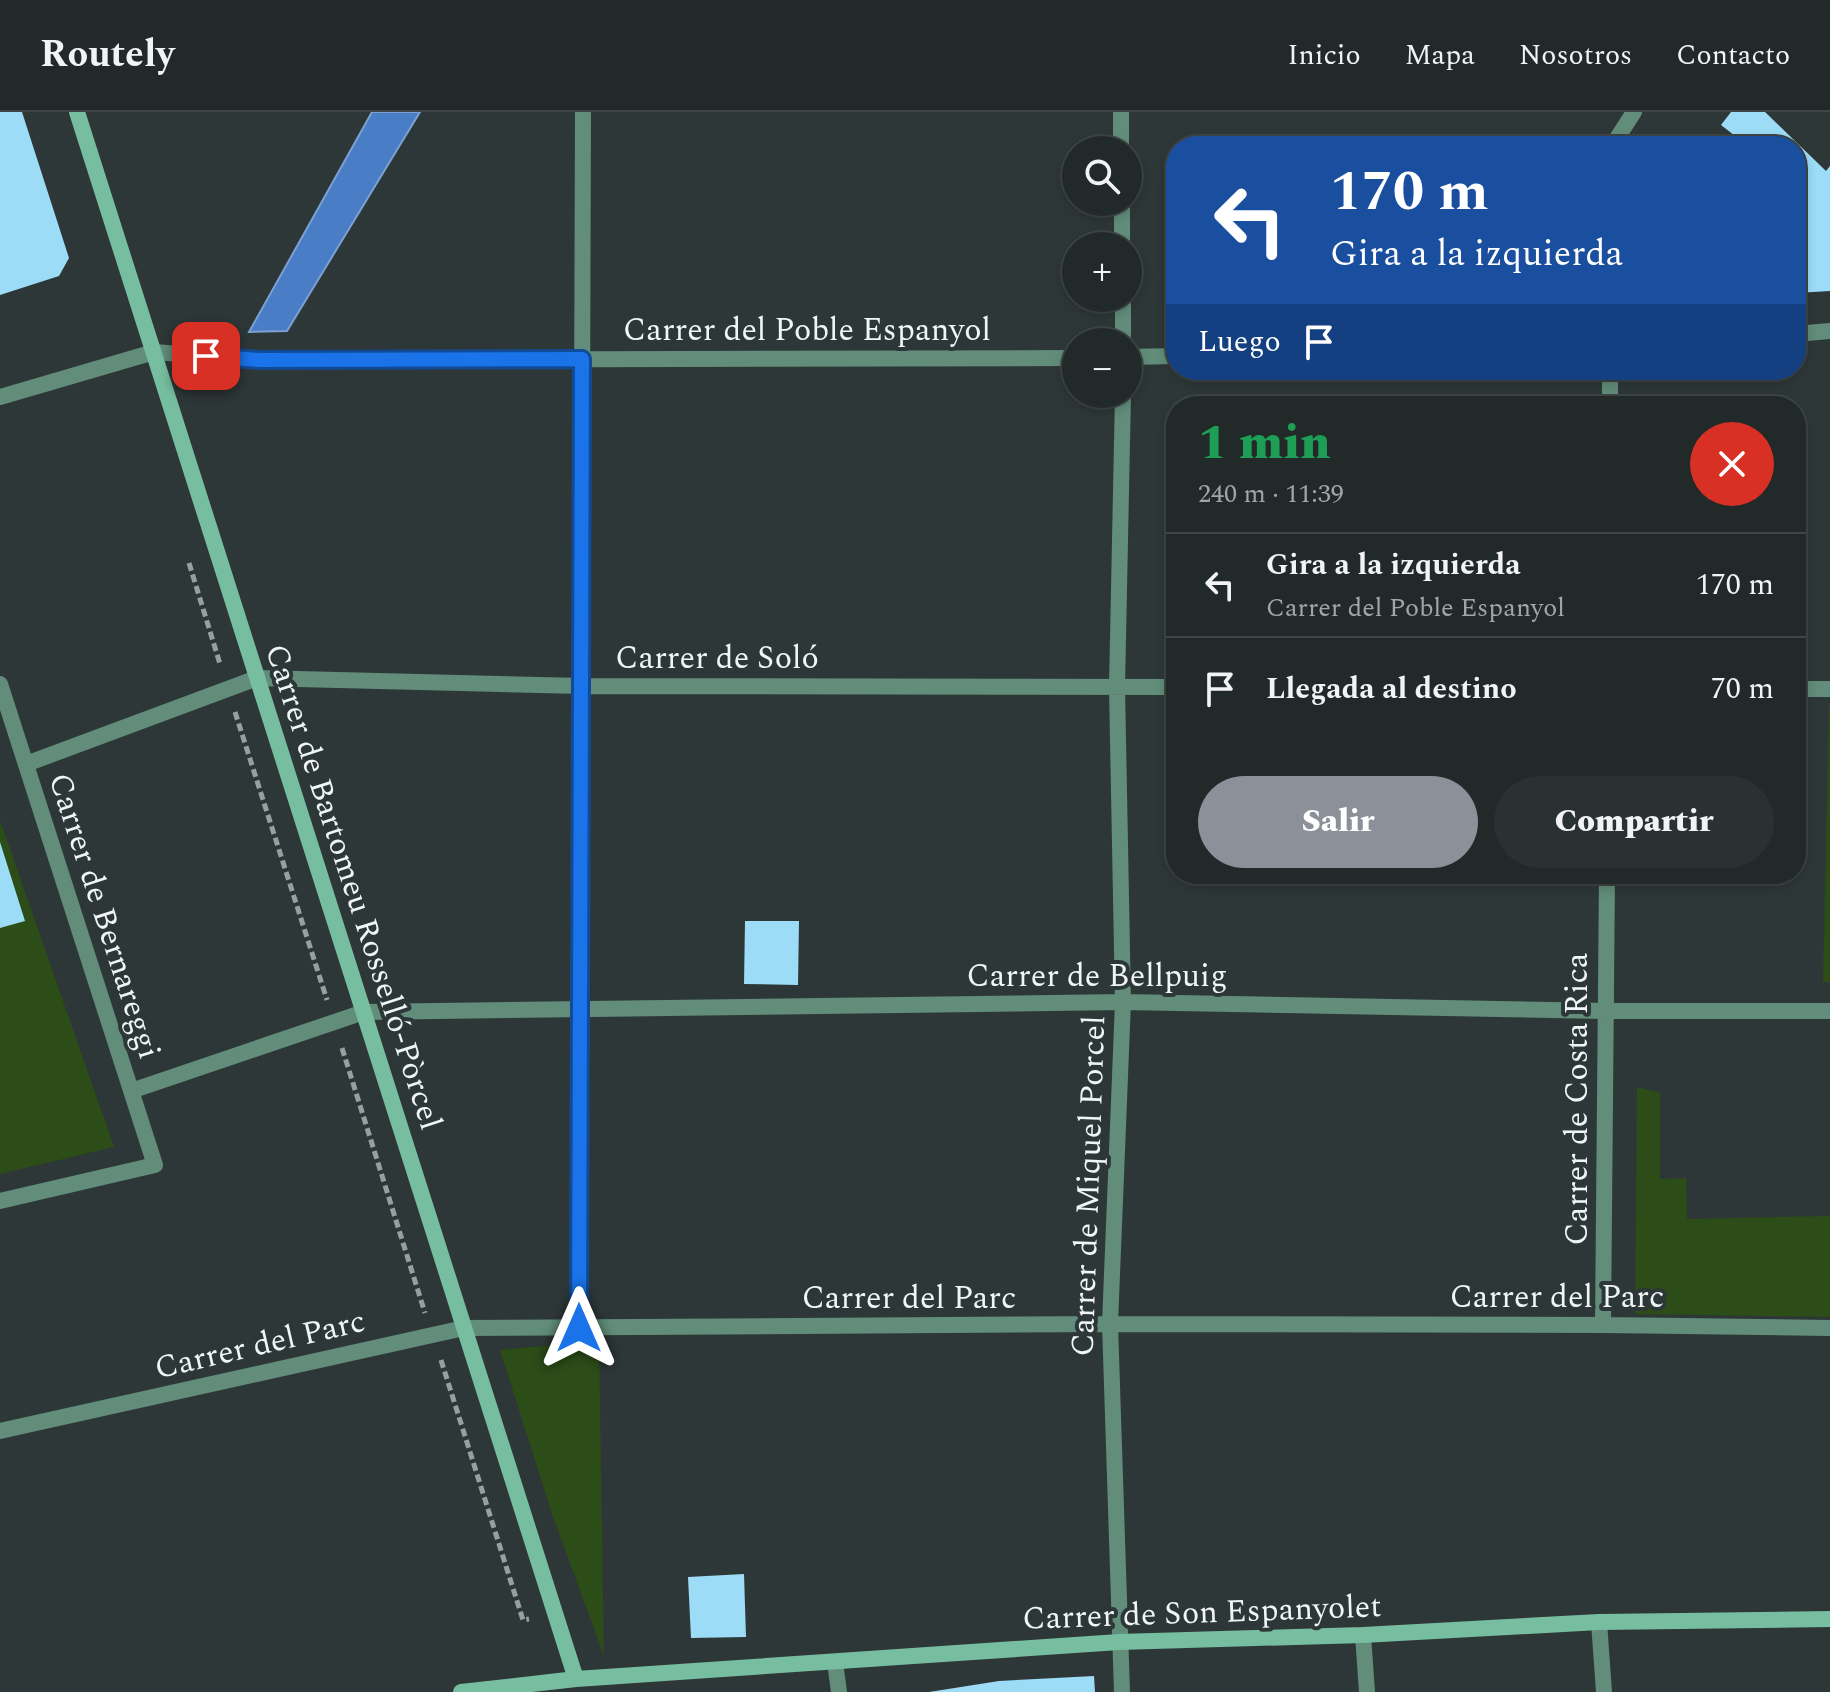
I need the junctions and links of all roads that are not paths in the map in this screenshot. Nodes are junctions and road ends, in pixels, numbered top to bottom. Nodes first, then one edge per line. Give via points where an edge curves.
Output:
1 (77, 112) edge
2 (583, 112) edge
3 (1121, 112) edge
4 (1634, 112) edge
5 (1121, 136) edge
6 (1618, 136) edge
7 (1830, 331) edge
8 (1806, 333) edge
9 (154, 352) junction
10 (1166, 356) edge
11 (1142, 357) edge
12 (1062, 358) edge
13 (582, 359) junction
14 (0, 397) edge
15 (1123, 408) edge
16 (257, 678) junction
17 (0, 684) edge
18 (581, 686) junction
19 (1117, 687) junction
20 (1166, 687) edge
21 (1806, 689) edge
22 (1830, 689) edge
23 (26, 764) junction
24 (1607, 884) edge
25 (1123, 1002) junction
26 (580, 1007) junction
27 (1606, 1011) junction
28 (1830, 1011) edge
29 (364, 1012) junction
30 (131, 1091) junction
31 (0, 1201) edge
32 (1110, 1324) junction
33 (1603, 1325) junction
34 (464, 1328) junction
35 (579, 1328) junction
36 (1830, 1328) edge
37 (0, 1431) edge
38 (1830, 1619) edge
39 (1599, 1622) junction
40 (1363, 1635) junction
41 (1119, 1642) junction
42 (835, 1662) junction
43 (577, 1685) edge
44 (461, 1692) edge
45 (839, 1692) edge
46 (1122, 1692) edge
47 (1367, 1692) edge
48 (1604, 1692) edge

1 - 9 street, Carrer de Bartomeu Rosselló-Pòrcel
2 - 13 street
3 - 5 street
4 - 6 street
7 - 8 street
9 - 13 street, Carrer del Poble Espanyol via 259,360
9 - 14 street
9 - 16 street, Carrer de Bartomeu Rosselló-Pòrcel
10 - 11 street
12 - 13 street, Carrer del Poble Espanyol
13 - 18 street
15 - 19 street, Carrer de Miquel Porcel
16 - 18 street, Carrer de Soló
16 - 23 street
16 - 29 street, Carrer de Bartomeu Rosselló-Pòrcel
17 - 23 street, Carrer de Bernareggi
18 - 19 street, Carrer de Soló
18 - 26 street
19 - 20 street, Carrer de Soló
19 - 25 street, Carrer de Miquel Porcel
21 - 22 street
23 - 30 street, Carrer de Bernareggi
24 - 27 street, Carrer de Costa Rica
25 - 26 street, Carrer de Bellpuig
25 - 27 street, Carrer de Bellpuig
25 - 32 street, Carrer de Miquel Porcel
26 - 29 street, Carrer de Bellpuig
26 - 35 street
27 - 28 street, Carrer de Bellpuig
27 - 33 street, Carrer de Costa Rica
29 - 30 street, Carrer de Bellpuig
29 - 34 street, Carrer de Bartomeu Rosselló-Pòrcel
30 - 31 street, Carrer de Bernareggi via 155,1165
32 - 33 street, Carrer del Parc
32 - 35 street, Carrer del Parc
32 - 41 street, Carrer de Miquel Porcel
33 - 36 street, Carrer del Parc
34 - 35 street, Carrer del Parc
34 - 37 street, Carrer del Parc
34 - 43 street, Carrer de Bartomeu Rosselló-Pòrcel
38 - 39 street, Carrer de Son Espanyolet
39 - 40 street, Carrer de Son Espanyolet
39 - 48 street
40 - 41 street, Carrer de Son Espanyolet
40 - 47 street
41 - 42 street, Carrer de Son Espanyolet
41 - 46 street, Carrer de Miquel Porcel
42 - 43 street, Carrer de Son Espanyolet
42 - 45 street
43 - 44 street, Carrer de Son Espanyolet

